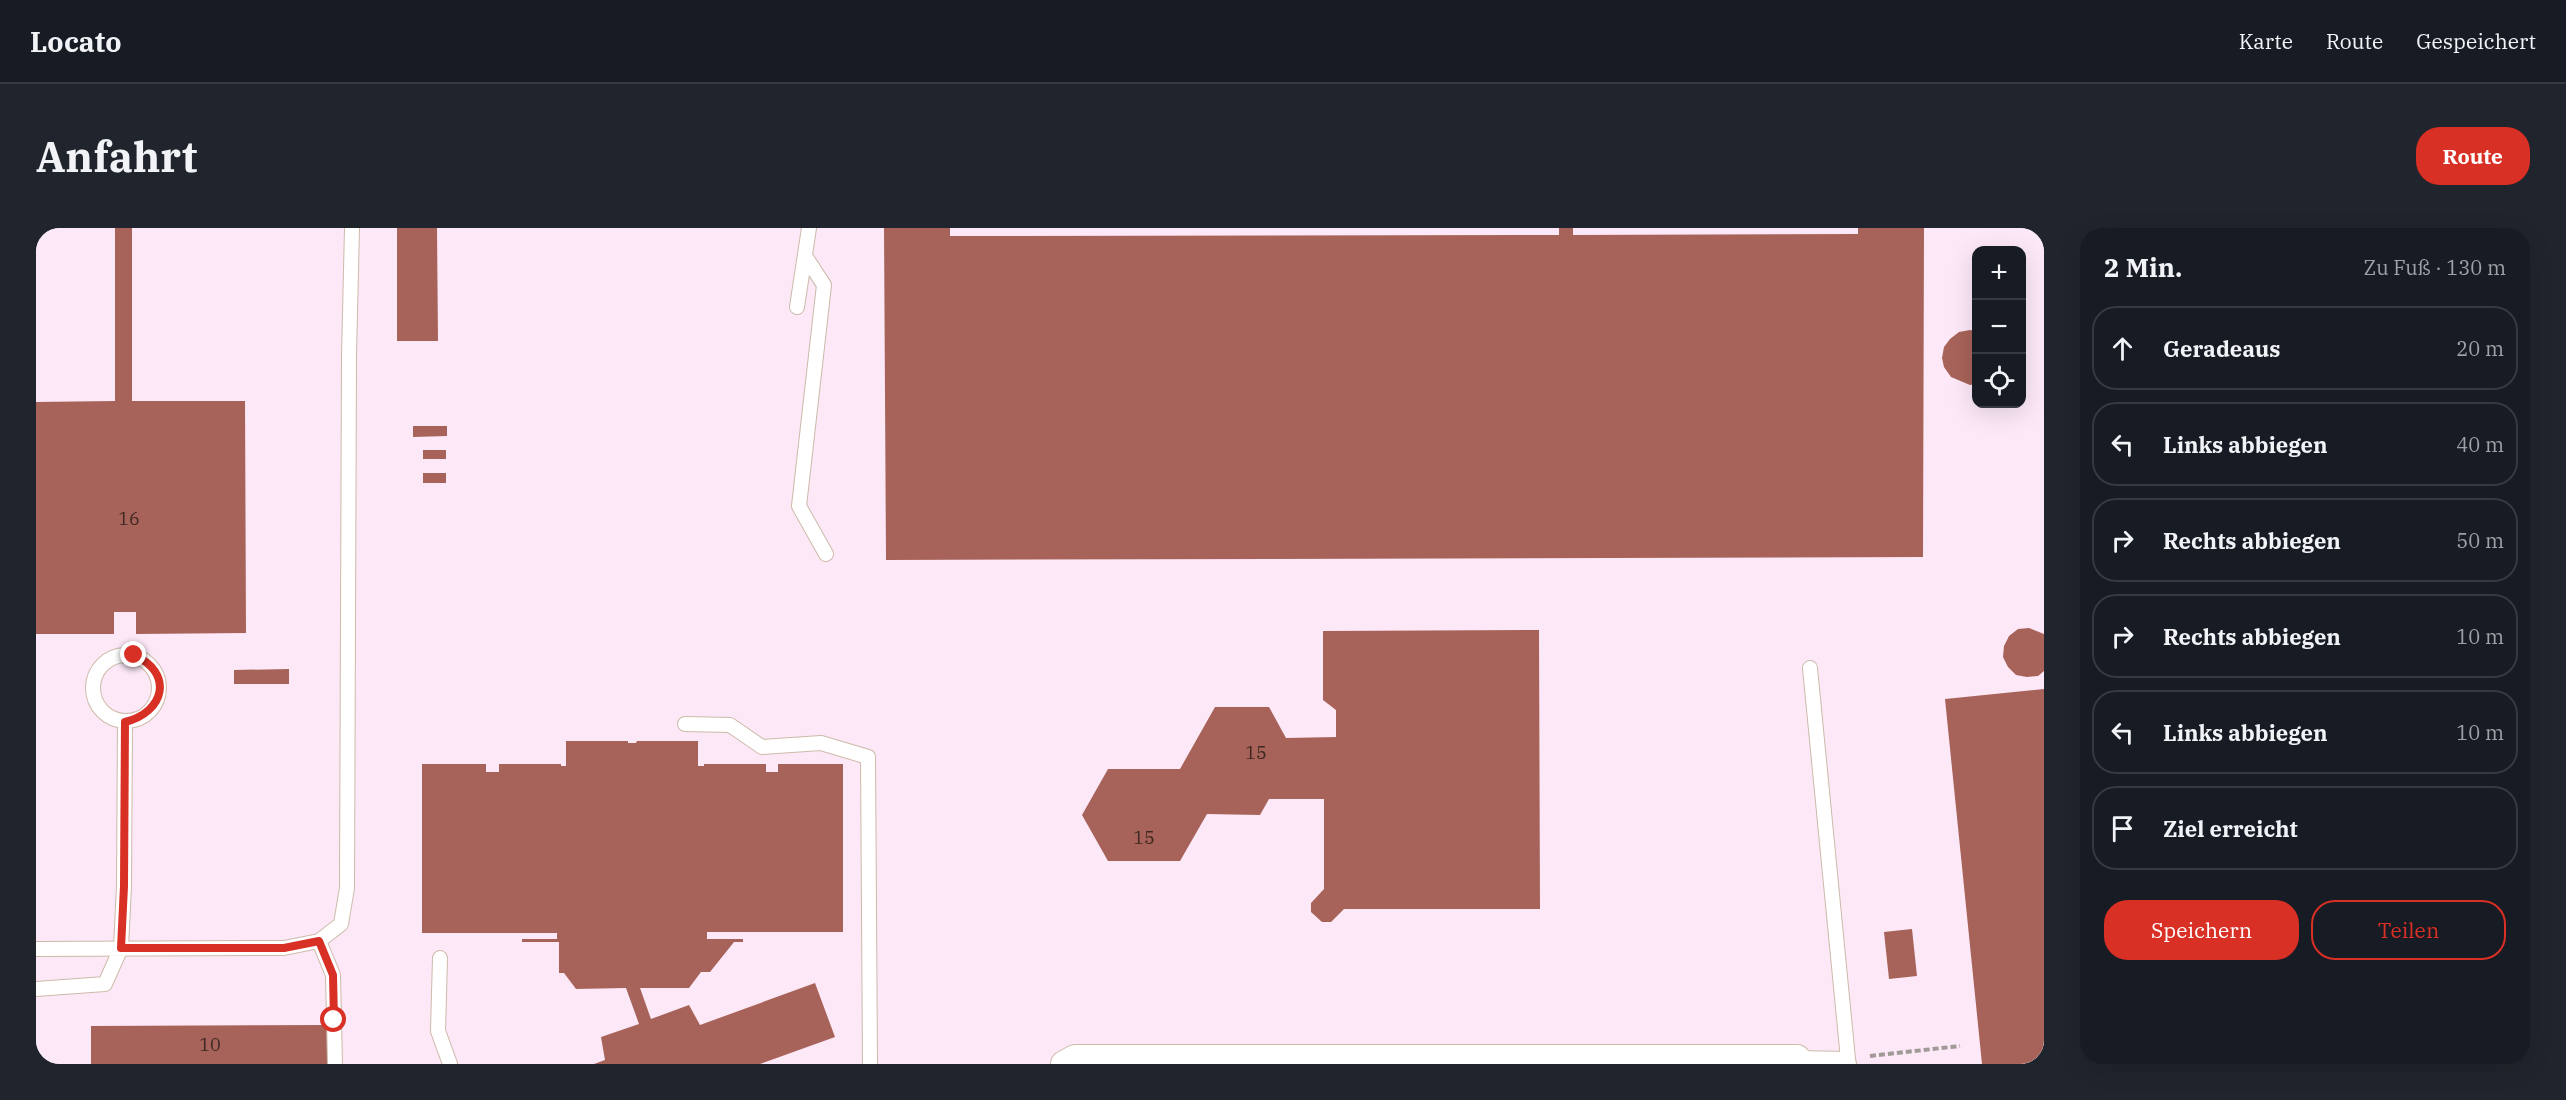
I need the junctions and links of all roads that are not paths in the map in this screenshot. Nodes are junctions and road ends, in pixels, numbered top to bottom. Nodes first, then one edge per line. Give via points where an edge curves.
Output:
1 (352, 228) edge
2 (809, 228) edge
3 (805, 256) junction
4 (797, 307) dead end
5 (826, 554) dead end
6 (1810, 668) dead end
7 (125, 722) junction
8 (685, 724) dead end
9 (319, 941) junction
10 (121, 948) junction
11 (36, 949) edge
12 (440, 958) dead end
13 (36, 989) edge
14 (1797, 1058) joint
15 (1848, 1061) edge
16 (335, 1064) edge
17 (450, 1064) edge
18 (870, 1064) edge
19 (1064, 1064) edge

1 - 9 lane via 347,888 341,924
2 - 3 lane
3 - 4 lane
3 - 5 lane via 824,285 799,506
6 - 15 lane
7 - 7 lane via 100,710 92,685 101,665 116,656 134,655 153,668 160,691 154,707 141,718
7 - 10 lane
8 - 18 lane via 730,724 762,747 821,743 868,757
9 - 10 lane via 284,948
9 - 16 lane via 333,975
10 - 11 lane
10 - 13 lane via 105,984
12 - 17 lane via 438,1031
14 - 15 lane
14 - 19 street via 1075,1058

